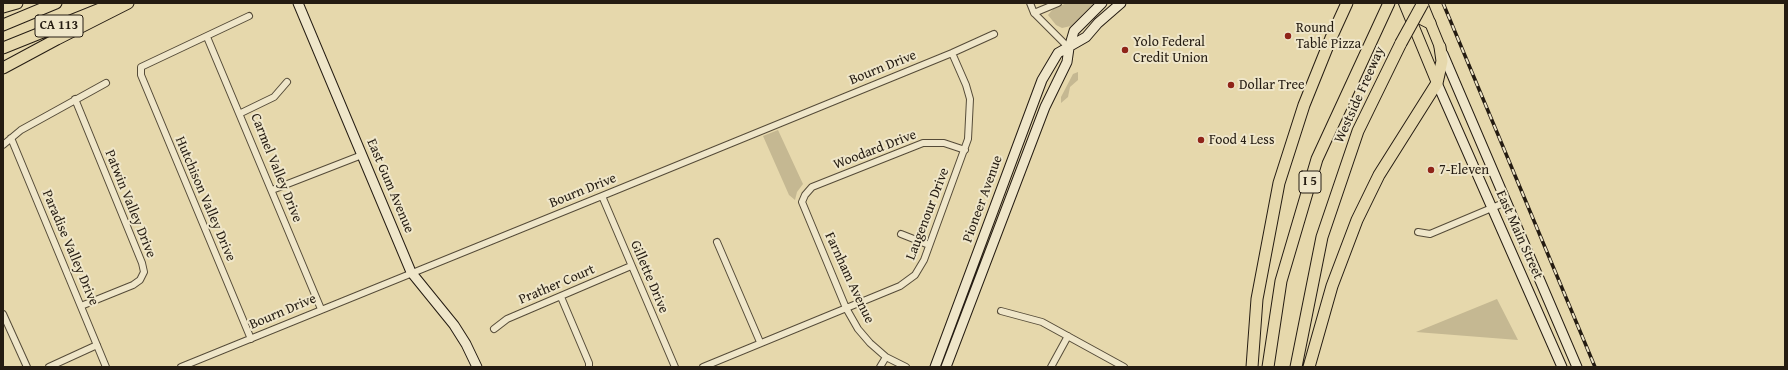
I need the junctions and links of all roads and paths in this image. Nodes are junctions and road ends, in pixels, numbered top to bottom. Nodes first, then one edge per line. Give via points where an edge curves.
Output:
1 (17, 3) edge
2 (56, 3) edge
3 (115, 3) edge
4 (128, 3) edge
5 (298, 3) edge
6 (1030, 3) edge
7 (1058, 3) edge
8 (1102, 3) edge
9 (1121, 3) edge
10 (1347, 3) edge
11 (1404, 3) edge
12 (1412, 3) edge
13 (1422, 3) edge
14 (1388, 5) edge
15 (3, 7) edge
16 (1034, 13) junction
17 (249, 16) dead end
18 (1430, 23) junction
19 (3, 25) edge
20 (994, 34) dead end
21 (207, 37) junction
22 (1440, 47) junction
23 (3, 48) edge
24 (1069, 48) junction
25 (952, 53) junction
26 (3, 68) edge
27 (287, 82) dead end
28 (1436, 83) junction
29 (106, 84) dead end
30 (75, 99) junction
31 (240, 113) junction
32 (1024, 126) junction
33 (11, 138) junction
34 (3, 145) edge
35 (965, 150) junction
36 (362, 154) junction
37 (272, 190) junction
38 (1012, 195) junction
39 (602, 196) junction
40 (802, 202) joint
41 (1506, 202) junction
42 (1491, 208) junction
43 (1418, 232) dead end
44 (900, 234) dead end
45 (717, 242) dead end
46 (929, 245) junction
47 (631, 266) junction
48 (411, 272) junction
49 (561, 296) junction
50 (81, 306) junction
51 (321, 308) junction
52 (846, 308) junction
53 (1001, 311) dead end
54 (3, 314) edge
55 (494, 329) dead end
56 (1068, 336) junction
57 (251, 339) junction
58 (760, 342) junction
59 (97, 345) junction
60 (886, 357) junction
61 (27, 367) edge
62 (48, 367) edge
63 (106, 367) edge
64 (181, 367) edge
65 (477, 367) edge
66 (589, 367) edge
67 (675, 367) edge
68 (702, 367) edge
69 (880, 367) edge
70 (906, 367) edge
71 (935, 367) edge
72 (946, 367) edge
73 (1051, 367) edge
74 (1124, 367) edge
75 (1252, 367) edge
76 (1268, 367) edge
77 (1296, 367) edge
78 (1309, 367) edge
79 (1562, 367) edge
80 (1577, 367) edge

1 - 15 highway
2 - 19 highway, CA 113
3 - 23 highway, CA 113
4 - 26 highway
5 - 36 main road, East Gum Avenue
6 - 16 street
7 - 16 street
8 - 24 main road, Pioneer Avenue via 1074,31
9 - 24 main road, Pioneer Avenue via 1086,37
10 - 75 highway via 1304,105 1279,182 1257,299
11 - 28 main road, East Main Street
12 - 18 highway via 1420,18
13 - 18 main road, East Main Street
13 - 77 highway, Westside Freeway / I 5, bridge via 1358,131 1322,237
14 - 76 highway, Westside Freeway / I 5 via 1317,159 1281,281
16 - 24 street
17 - 21 street
18 - 22 main road, East Main Street
20 - 25 street, Bourn Drive
21 - 31 street, Carmel Valley Drive
21 - 57 street, Hutchison Valley Drive via 141,67 141,75
22 - 28 highway via 1442,61
22 - 41 main road, East Main Street
24 - 32 main road, Pioneer Avenue via 1058,53 1042,80
24 - 38 main road, Pioneer Avenue via 1067,62 1045,107
25 - 35 street, Laugenour Drive via 970,99 970,128
25 - 39 street, Bourn Drive
27 - 31 street via 274,97
28 - 42 main road, East Main Street
28 - 78 highway via 1379,175 1356,220 1332,286
29 - 30 street
30 - 33 street
30 - 50 street, Patwin Valley Drive via 144,272 140,280 133,285
31 - 37 street, Carmel Valley Drive
32 - 38 main road via 1026,136 1007,188
32 - 71 main road, Pioneer Avenue
33 - 34 street
33 - 50 street, Paradise Valley Drive
35 - 40 street, Woodard Drive via 934,142 913,146 812,187
35 - 46 street, Laugenour Drive
36 - 37 street
36 - 48 main road, East Gum Avenue
37 - 51 street, Carmel Valley Drive
38 - 72 main road, Pioneer Avenue
39 - 47 street, Gillette Drive
39 - 48 street, Bourn Drive
40 - 52 street, Farnham Avenue
41 - 42 street
41 - 80 main road, East Main Street
42 - 43 street via 1430,234
42 - 79 main road, East Main Street
44 - 46 street
45 - 58 street
46 - 52 street, Laugenour Drive via 919,269 911,279
47 - 49 street, Prather Court
47 - 67 street, Gillette Drive
48 - 51 street, Bourn Drive
48 - 65 main road, East Gum Avenue via 457,330
49 - 55 street, Prather Court via 507,320
49 - 66 street
50 - 59 street, Paradise Valley Drive
51 - 57 street, Bourn Drive
52 - 58 street, Laugenour Drive
52 - 60 street, Farnham Avenue via 863,337
53 - 56 street via 1042,322
54 - 61 street
56 - 73 street
56 - 74 street
57 - 64 street, Bourn Drive
58 - 68 street, Laugenour Drive
59 - 62 street
59 - 63 street, Paradise Valley Drive
60 - 69 street
60 - 70 street, Farnham Avenue

